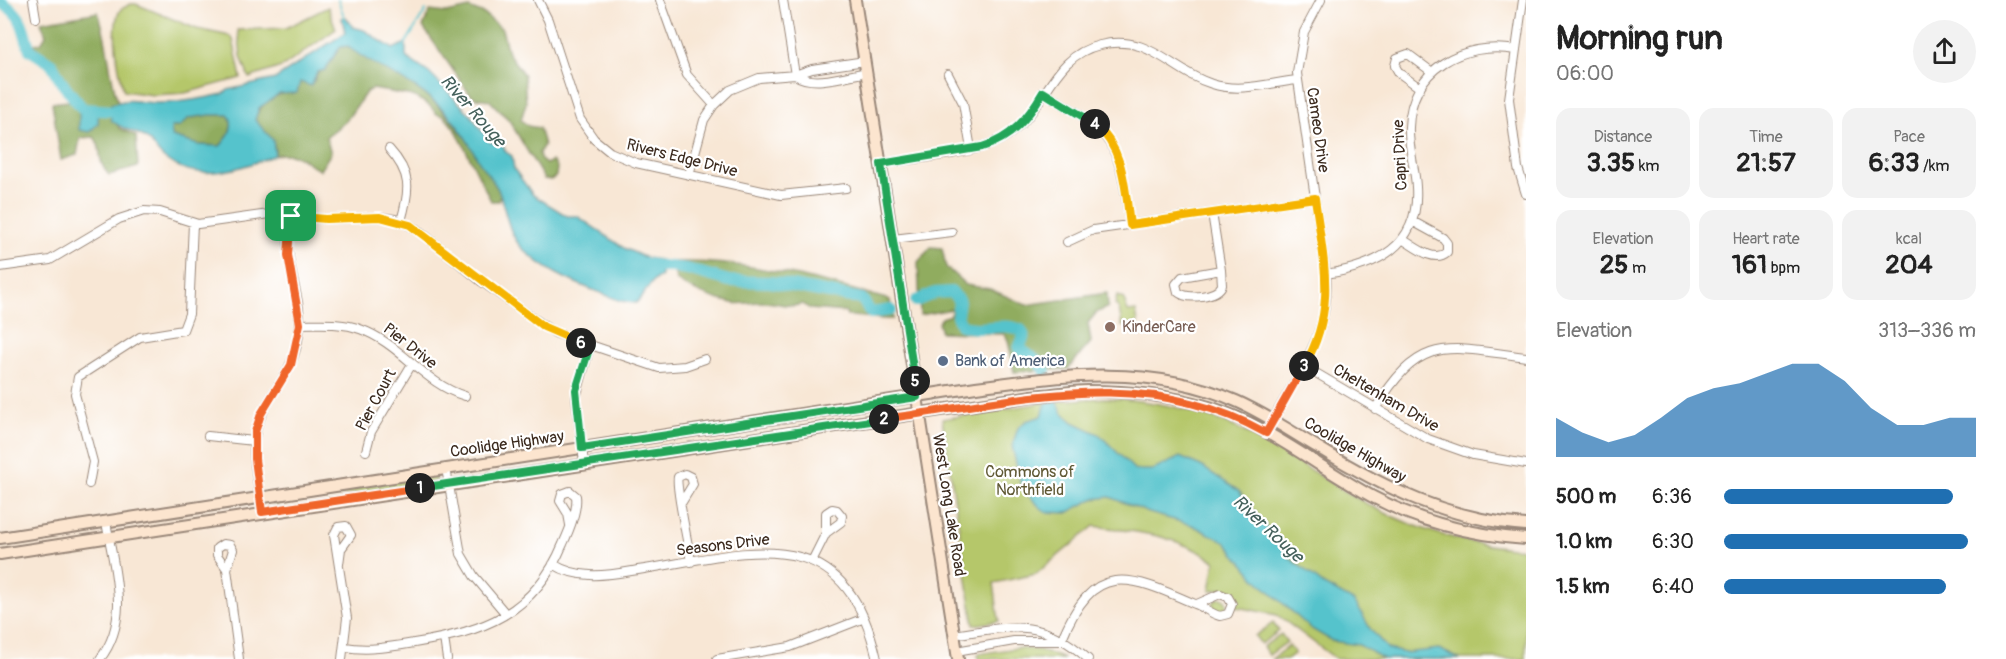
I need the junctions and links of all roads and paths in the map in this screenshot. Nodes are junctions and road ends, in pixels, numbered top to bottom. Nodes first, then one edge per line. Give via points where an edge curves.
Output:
1 (33, 0) edge
2 (538, 0) edge
3 (660, 0) edge
4 (783, 0) edge
5 (855, 0) edge
6 (1322, 0) edge
7 (1524, 0) edge
8 (36, 18) dead end
9 (1516, 50) junction
10 (866, 67) junction
11 (1432, 72) junction
12 (948, 74) dead end
13 (795, 75) junction
14 (1297, 80) junction
15 (1420, 88) junction
16 (1043, 92) junction
17 (714, 105) junction
18 (389, 149) dead end
19 (971, 149) junction
20 (881, 164) junction
21 (689, 175) junction
22 (846, 188) dead end
23 (1526, 194) edge
24 (1315, 198) junction
25 (1212, 213) junction
26 (291, 216) junction
27 (401, 221) junction
28 (1412, 221) junction
29 (193, 223) junction
30 (1130, 225) junction
31 (952, 232) dead end
32 (893, 238) junction
33 (1402, 239) junction
34 (1067, 242) dead end
35 (0, 267) edge
36 (1221, 270) junction
37 (1326, 274) junction
38 (300, 324) junction
39 (590, 346) junction
40 (1526, 357) edge
41 (705, 359) dead end
42 (412, 364) junction
43 (1304, 366) junction
44 (1036, 380) junction
45 (1013, 382) junction
46 (465, 396) dead end
47 (1032, 396) junction
48 (917, 397) junction
49 (1011, 399) junction
50 (844, 408) junction
51 (1375, 410) junction
52 (820, 412) junction
53 (919, 414) junction
54 (1273, 419) junction
55 (836, 425) junction
56 (814, 428) junction
57 (1266, 433) junction
58 (208, 436) dead end
59 (254, 441) junction
60 (582, 448) junction
61 (366, 451) dead end
62 (584, 463) junction
63 (1526, 464) edge
64 (446, 468) junction
65 (89, 484) dead end
66 (448, 484) junction
67 (260, 497) junction
68 (682, 502) dead end
69 (262, 512) junction
70 (106, 521) junction
71 (570, 525) dead end
72 (1526, 525) edge
73 (826, 533) dead end
74 (108, 536) junction
75 (0, 537) edge
76 (1526, 539) edge
77 (0, 554) edge
78 (812, 561) junction
79 (691, 562) junction
80 (339, 564) dead end
81 (553, 564) junction
82 (227, 569) dead end
83 (1197, 604) dead end
84 (506, 614) junction
85 (862, 619) junction
86 (954, 635) junction
87 (444, 638) junction
88 (1061, 641) junction
89 (345, 647) junction
90 (957, 655) edge
91 (100, 659) edge
92 (239, 659) edge
93 (342, 659) edge
94 (447, 659) edge
95 (717, 659) edge
96 (877, 659) edge
97 (1088, 659) edge

1 - 8 street
2 - 21 street, Rivers Edge Drive via 577,110 594,139 615,155
3 - 17 street via 687,75
4 - 13 street
5 - 10 main road, West Long Lake Road
6 - 14 street, Cameo Drive via 1302,40
7 - 9 street
9 - 11 street, Capri Drive via 1470,50
9 - 23 street via 1509,106
10 - 13 street via 812,69
10 - 13 street via 813,81
10 - 20 main road, West Long Lake Road
11 - 15 street, Capri Drive
11 - 15 street via 1408,54 1397,58 1396,70
12 - 19 street via 963,103
13 - 17 street via 750,80 730,90
14 - 16 street via 1222,87 1198,78 1149,48 1116,42 1077,54 1062,66
14 - 24 street, Cameo Drive
15 - 28 street, Capri Drive via 1409,125 1416,189
16 - 19 street via 1011,133
16 - 30 street via 1093,123 1109,140 1123,171
17 - 21 street via 700,129
18 - 27 street via 407,177 407,200
19 - 20 street
20 - 32 main road, West Long Lake Road
21 - 22 street, Rivers Edge Drive via 781,195
24 - 25 street
24 - 37 street, Cameo Drive
25 - 30 street
25 - 36 street
26 - 27 street via 374,216
26 - 29 street via 269,214
26 - 38 street via 288,255
27 - 39 street via 424,234 544,327
28 - 33 street, Capri Drive
28 - 33 street via 1446,240 1447,252 1434,257
29 - 35 street via 160,212 136,212 50,260
29 - 65 street via 186,327 179,332 140,338 81,372 75,382 93,462
30 - 34 street via 1093,230
31 - 32 street
32 - 48 main road, West Long Lake Road
33 - 37 street, Capri Drive via 1377,261 1354,270
36 - 36 street via 1182,277 1176,284 1178,292 1186,297 1215,293 1222,285
37 - 43 street, Cameo Drive via 1323,324
38 - 42 street, Pier Drive via 357,327 379,338
38 - 59 street via 291,365 261,414
39 - 41 street via 659,368 685,366
39 - 60 street via 576,390
40 - 51 street via 1456,348 1432,352 1398,374
42 - 46 street, Pier Drive via 446,391
42 - 61 street, Pier Court via 371,432
43 - 51 street, Cheltenham Drive
43 - 54 street, Cameo Drive
44 - 45 main road, Coolidge Highway
44 - 47 main road via 1030,386
44 - 54 main road, Coolidge Highway via 1134,375 1200,388
45 - 48 main road, Coolidge Highway
45 - 49 main road via 1017,393
47 - 49 main road, Coolidge Highway
47 - 57 main road, Coolidge Highway via 1085,391 1147,393 1210,407
48 - 50 main road, Coolidge Highway
48 - 53 main road, West Long Lake Road
49 - 53 main road, Coolidge Highway
50 - 52 main road, Coolidge Highway
50 - 55 main road
51 - 63 street, Cheltenham Drive via 1443,445 1473,455
52 - 56 main road via 820,422
52 - 60 main road, Coolidge Highway
53 - 55 main road, Coolidge Highway
53 - 86 main road, West Long Lake Road
54 - 57 street, Cameo Drive
54 - 72 main road, Coolidge Highway via 1414,499 1457,514
55 - 56 main road, Coolidge Highway
56 - 62 main road, Coolidge Highway
57 - 76 main road, Coolidge Highway via 1404,512 1462,531
58 - 59 street
59 - 67 street
60 - 62 street
60 - 64 main road, Coolidge Highway
62 - 66 main road, Coolidge Highway
64 - 66 street
64 - 67 main road, Coolidge Highway
66 - 69 main road, Coolidge Highway
66 - 84 street via 464,560
67 - 69 street
67 - 70 main road, Coolidge Highway
68 - 79 street
69 - 74 main road, Coolidge Highway
70 - 74 street
70 - 75 main road, Coolidge Highway
71 - 81 street
73 - 78 street
74 - 77 main road, Coolidge Highway
74 - 91 street via 118,617 115,635
78 - 79 street, Seasons Drive via 790,553 764,551
78 - 85 street, Seasons Drive via 844,585
79 - 81 street, Seasons Drive via 590,576
80 - 89 street via 347,618
81 - 84 street via 531,594
82 - 92 street
83 - 88 street via 1142,582 1108,582 1079,603
84 - 87 street via 478,629
85 - 95 street via 790,647
85 - 96 street, Seasons Drive
86 - 88 street via 1030,627 1044,630
86 - 90 main road, West Long Lake Road
87 - 89 street via 374,649
87 - 94 street
88 - 90 street via 1014,641
88 - 97 street
89 - 93 street

